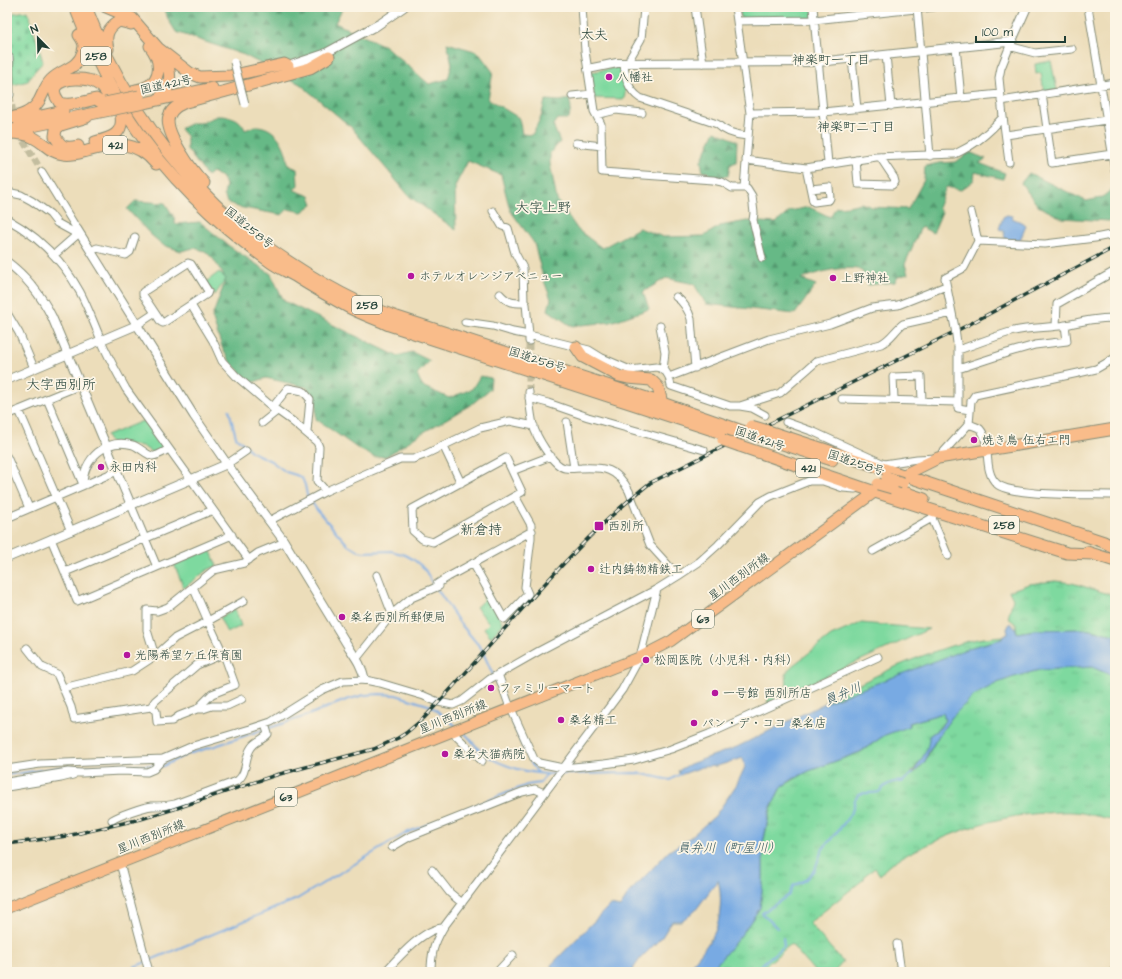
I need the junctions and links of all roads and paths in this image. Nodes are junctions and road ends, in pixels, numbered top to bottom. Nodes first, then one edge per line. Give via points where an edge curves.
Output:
1 (70, 7) edge
2 (75, 7) edge
3 (86, 7) edge
4 (106, 7) edge
5 (404, 7) edge
6 (582, 7) edge
7 (648, 7) edge
8 (695, 7) edge
9 (735, 7) edge
10 (813, 7) edge
11 (934, 7) edge
12 (1027, 7) edge
13 (1088, 7) edge
14 (917, 8) edge
15 (814, 20) junction
16 (737, 21) junction
17 (379, 24) junction
18 (1010, 45) junction
19 (84, 47) junction
20 (956, 47) junction
21 (158, 48) junction
22 (1072, 48) dead end
23 (921, 51) junction
24 (886, 55) junction
25 (329, 57) junction
26 (7, 58) edge
27 (852, 58) junction
28 (234, 62) dead end
29 (743, 62) junction
30 (818, 62) junction
31 (627, 63) junction
32 (703, 63) junction
33 (288, 66) junction
34 (113, 67) junction
35 (588, 69) junction
36 (1115, 83) edge
37 (1101, 86) junction
38 (104, 88) junction
39 (165, 90) junction
40 (592, 94) junction
41 (1042, 94) junction
42 (10, 95) dead end
43 (140, 96) junction
44 (572, 96) dead end
45 (1000, 97) junction
46 (961, 98) junction
47 (158, 100) junction
48 (926, 102) junction
49 (108, 104) junction
50 (245, 104) dead end
51 (891, 106) junction
52 (857, 109) junction
53 (823, 112) junction
54 (642, 113) dead end
55 (750, 113) junction
56 (90, 114) junction
57 (596, 115) junction
58 (120, 116) junction
59 (1003, 117) junction
60 (7, 119) edge
61 (1106, 120) junction
62 (7, 123) edge
63 (1047, 129) junction
64 (7, 132) edge
65 (1006, 135) junction
66 (747, 136) junction
67 (576, 143) dead end
68 (602, 146) junction
69 (1112, 154) junction
70 (149, 156) junction
71 (880, 156) junction
72 (930, 156) junction
73 (746, 160) junction
74 (856, 160) junction
75 (1009, 162) dead end
76 (828, 163) junction
77 (806, 168) junction
78 (1115, 170) edge
79 (42, 172) tunnel mouth
80 (744, 188) junction
81 (811, 189) dead end
82 (7, 192) edge
83 (205, 208) junction
84 (493, 211) dead end
85 (971, 212) dead end
86 (225, 214) junction
87 (7, 219) edge
88 (78, 232) junction
89 (1115, 234) edge
90 (135, 237) dead end
91 (978, 240) junction
92 (90, 251) junction
93 (54, 255) junction
94 (762, 258) dead end
95 (7, 262) edge
96 (1115, 271) edge
97 (946, 286) junction
98 (500, 294) dead end
99 (676, 296) dead end
100 (524, 303) junction
101 (191, 305) junction
102 (7, 313) edge
103 (155, 313) junction
104 (952, 313) junction
105 (1115, 318) edge
106 (465, 322) dead end
107 (137, 325) junction
108 (1065, 325) junction
109 (660, 326) dead end
110 (1056, 326) junction
111 (529, 338) junction
112 (101, 340) junction
113 (958, 346) junction
114 (576, 347) junction
115 (68, 354) junction
116 (1115, 358) edge
117 (34, 368) junction
118 (695, 368) junction
119 (958, 369) junction
120 (663, 370) junction
121 (669, 377) junction
122 (7, 380) edge
123 (81, 385) junction
124 (47, 399) junction
125 (842, 399) dead end
126 (894, 400) junction
127 (922, 401) junction
128 (958, 402) junction
129 (662, 403) junction
130 (740, 406) junction
131 (275, 409) junction
132 (19, 410) junction
133 (970, 410) junction
134 (7, 415) edge
135 (765, 415) dead end
136 (568, 422) dead end
137 (702, 422) junction
138 (786, 422) dead end
139 (262, 423) dead end
140 (969, 424) junction
141 (534, 426) junction
142 (1115, 429) edge
143 (307, 432) junction
144 (763, 434) junction
145 (443, 445) junction
146 (107, 447) junction
147 (169, 449) junction
148 (987, 449) junction
149 (704, 450) dead end
150 (246, 451) dead end
151 (551, 456) junction
152 (7, 457) edge
153 (938, 458) junction
154 (227, 464) junction
155 (574, 468) junction
156 (512, 470) junction
157 (117, 471) junction
158 (903, 479) junction
159 (191, 480) junction
160 (461, 483) junction
161 (880, 484) junction
162 (83, 486) junction
163 (326, 491) junction
164 (1115, 495) edge
165 (515, 496) junction
166 (56, 497) junction
167 (131, 505) junction
168 (29, 508) junction
169 (213, 510) junction
170 (934, 514) junction
171 (7, 518) edge
172 (269, 520) junction
173 (71, 531) junction
174 (532, 531) junction
175 (232, 536) junction
176 (145, 538) junction
177 (50, 539) junction
178 (284, 541) junction
179 (1115, 548) edge
180 (873, 551) dead end
181 (1115, 552) edge
182 (1094, 554) junction
183 (948, 556) dead end
184 (7, 558) edge
185 (249, 560) junction
186 (1115, 561) edge
187 (473, 563) junction
188 (157, 567) junction
189 (65, 572) junction
190 (377, 575) dead end
191 (678, 576) junction
192 (193, 587) junction
193 (657, 589) junction
194 (244, 601) dead end
195 (392, 614) junction
196 (208, 621) junction
197 (27, 648) dead end
198 (223, 654) junction
199 (155, 656) junction
200 (640, 657) junction
201 (878, 657) dead end
202 (357, 658) junction
203 (498, 675) junction
204 (365, 680) junction
205 (63, 688) junction
206 (242, 699) dead end
207 (151, 707) junction
208 (197, 709) junction
209 (508, 709) junction
210 (265, 724) junction
211 (452, 732) junction
212 (161, 760) junction
213 (482, 761) dead end
214 (563, 768) junction
215 (7, 769) edge
216 (81, 773) junction
217 (7, 782) edge
218 (7, 787) edge
219 (544, 792) junction
220 (112, 820) dead end
221 (392, 847) dead end
222 (120, 864) junction
223 (432, 870) dead end
224 (462, 903) junction
225 (7, 908) edge
226 (443, 928) junction
227 (897, 944) dead end
228 (513, 955) dead end
229 (147, 965) edge
230 (385, 972) edge
231 (431, 972) edge
232 (497, 972) edge
233 (901, 972) edge

1 - 19 highway
2 - 83 highway, 国道258号 / 258 via 84,31 131,121 175,178
3 - 34 highway, 国道258号 / 258
4 - 21 highway via 132,18
5 - 17 street
6 - 35 street
7 - 31 street via 644,9 641,39
8 - 32 street
9 - 16 street
10 - 15 street
11 - 14 street
12 - 18 street
13 - 37 street
14 - 15 street
14 - 23 street
15 - 16 street
15 - 30 street
16 - 29 street
17 - 25 street
17 - 33 street via 324,54
18 - 20 street via 1007,42
18 - 22 street via 1035,53
18 - 45 street via 999,74
19 - 38 highway
19 - 60 highway via 80,60 50,80 39,102 31,110 24,115
20 - 23 street
20 - 46 street
21 - 33 highway via 190,73 200,76 230,76 284,64
21 - 39 highway via 166,60 170,75
23 - 24 street
23 - 48 street
24 - 27 street
24 - 51 street
25 - 47 highway, 国道421号 / 421 via 222,86
25 - 86 highway via 310,68 186,102 172,110 168,122 170,131
26 - 42 street
27 - 30 street
27 - 52 street
28 - 50 street, bridge
29 - 30 street
29 - 32 street
29 - 55 street
30 - 53 street
31 - 32 street
31 - 35 street
31 - 66 street via 628,83 640,98 717,124 722,130
33 - 39 highway, 国道421号 / 421 via 230,80
34 - 43 highway, 421 via 106,36 113,24 119,21 126,22 134,26 159,58 158,72 154,80 142,89
34 - 86 highway, 国道258号 / 258 via 138,111 159,140 187,175
35 - 40 street
36 - 37 street
37 - 41 street
37 - 61 street
38 - 49 highway via 88,80 69,78 55,88 54,94 64,105 96,100
38 - 58 highway
39 - 43 highway, 国道421号 / 421
39 - 47 highway
40 - 44 street
40 - 57 street
41 - 45 street
41 - 63 street
43 - 47 highway, 国道421号 / 421
43 - 49 highway, 国道421号 / 421, bridge
45 - 46 street
45 - 59 street
46 - 48 street
48 - 51 street
48 - 72 street
49 - 56 highway, 国道421号 / 421
49 - 62 highway, 国道421号 / 421
51 - 52 street
52 - 53 street
53 - 55 street
53 - 76 street
54 - 57 street via 616,110
55 - 66 street
56 - 58 highway via 56,129 55,136 60,145 75,147 106,140 121,127
56 - 64 highway, 国道421号 / 421
57 - 68 street via 601,124
58 - 70 highway
59 - 65 street
59 - 72 street via 990,131 962,151 952,155
61 - 63 street
61 - 69 street
63 - 65 street
63 - 69 street via 1052,163
64 - 70 highway, 421 via 21,133 34,138 50,150 62,154 74,154 119,144 136,147
65 - 75 street
66 - 73 street
67 - 68 street
68 - 80 street via 602,172 713,180 732,188
69 - 78 street
70 - 83 highway, 421 via 189,200
71 - 72 street
71 - 74 street
71 - 74 street via 894,178 892,185 858,184
73 - 77 street
73 - 80 street
74 - 76 street
76 - 77 street
77 - 81 street
79 - 88 street
80 - 94 street via 749,190 752,196 753,220
82 - 88 street via 32,201 50,214 57,223
83 - 137 highway, 国道258号 / 258 via 269,261 349,307 389,325
84 - 100 street via 502,226 508,228 522,268
85 - 91 street
86 - 129 highway, 国道258号 / 258 via 285,259 357,301 396,317
87 - 93 street via 29,232
88 - 92 street
88 - 93 street
89 - 91 street via 1045,244
90 - 92 street via 130,252 126,255 97,248
91 - 97 street via 964,268 945,278
92 - 107 street
93 - 112 street via 80,292
95 - 115 street via 41,297
96 - 110 street via 1056,304
97 - 104 street
97 - 118 street via 898,305 872,308 830,324 769,339
98 - 100 street via 512,303
99 - 118 street via 690,313
100 - 111 street
101 - 103 street via 163,322 160,322
101 - 103 street via 208,291 191,264 188,264 143,292
101 - 131 street via 222,361
102 - 117 street
103 - 107 street
104 - 113 street, bridge
104 - 130 street via 903,324 881,344 818,361 780,393
105 - 108 street
106 - 111 street via 493,326
107 - 112 street
107 - 154 street
108 - 110 street
108 - 119 street via 1067,341 1028,347
109 - 120 street via 665,352
110 - 113 street via 1013,331
111 - 114 street
112 - 115 street
112 - 147 street via 126,389
113 - 119 street
114 - 120 street via 589,350 630,370 656,367
114 - 129 highway via 583,357 619,376 652,380 658,387
115 - 117 street
115 - 123 street
116 - 133 street via 1096,369 975,395 972,397
117 - 122 street
118 - 121 street
119 - 128 street
120 - 121 street
121 - 130 street via 672,386 730,406
123 - 124 street
123 - 146 street
124 - 132 street
124 - 162 street
125 - 126 street
126 - 127 street
126 - 127 street via 893,377 922,376
127 - 128 street
128 - 133 street via 958,408
129 - 137 highway, 国道258号 / 258
130 - 135 street via 752,408
131 - 139 street
131 - 143 street
131 - 143 street via 288,388 303,391 310,399
132 - 134 street
132 - 166 street
133 - 140 street
136 - 155 street
137 - 144 highway, 国道258号 / 258, bridge via 746,428
137 - 161 highway, 国道258号 / 258 via 727,438 744,444
138 - 153 street via 884,464
140 - 148 street via 982,431
140 - 153 street
141 - 145 street via 510,421 480,428
141 - 149 street via 529,395 588,417
141 - 151 street
142 - 148 highway
143 - 163 street via 318,445 317,481
144 - 158 highway, 国道421号 / 421
144 - 161 highway, 国道258号 / 258
145 - 160 street
145 - 163 street via 413,459 400,459
146 - 147 street via 117,444 131,445 151,456
146 - 157 street
146 - 162 street via 89,461 84,472
147 - 159 street
148 - 153 highway
148 - 164 street via 990,475 997,484 1009,491
150 - 154 street
151 - 155 street via 562,467
151 - 156 street
152 - 168 street
153 - 158 highway
154 - 159 street
154 - 172 street
155 - 191 street via 597,467 612,470 622,479 650,545
156 - 160 street via 506,458
156 - 165 street via 522,492
157 - 162 street
157 - 167 street
158 - 161 highway, 国道258号 / 258, bridge
158 - 161 highway
158 - 179 highway via 1104,542
158 - 181 highway, 国道258号 / 258
159 - 167 street
159 - 169 street
160 - 165 street via 412,509 413,531 422,539 433,542
161 - 170 highway
161 - 182 highway, 国道258号 / 258, bridge
161 - 191 street via 843,488 823,481 809,481 771,496 760,502 699,562
161 - 200 main road, 星川西別所線 / 63 via 672,642
162 - 166 street
163 - 172 street
165 - 174 street via 532,525
166 - 168 street
166 - 173 street
167 - 173 street
167 - 176 street
168 - 171 street
169 - 175 street
169 - 176 street
170 - 180 street
170 - 182 highway via 1067,553
170 - 183 street
172 - 178 street
173 - 177 street
174 - 187 street
174 - 187 street via 525,587 528,594 504,619
175 - 185 street
175 - 188 street
176 - 188 street
176 - 189 street
177 - 184 street
177 - 189 street
178 - 185 street
178 - 202 street
182 - 186 highway, 国道258号 / 258
185 - 192 street via 214,570
187 - 195 street via 436,587 411,598
188 - 189 street via 77,601
190 - 195 street
191 - 193 street
192 - 196 street
192 - 199 street via 168,607 157,611 147,610 147,630
193 - 200 street
193 - 203 street
194 - 196 street
195 - 202 street
196 - 198 street
196 - 199 street via 175,638
197 - 205 street via 42,667 56,674
198 - 207 street via 197,665 154,701
198 - 208 street via 235,686 212,694
199 - 205 street via 132,671
200 - 209 main road, 星川西別所線 / 63
200 - 214 street via 622,690
201 - 214 street via 671,749 634,760
202 - 204 street
203 - 204 street via 453,705
203 - 209 street
204 - 210 street via 343,681 331,685
205 - 207 street via 74,719
206 - 208 street via 227,706
207 - 208 street via 156,711 157,722 172,721
209 - 211 main road, 星川西別所線 / 63
209 - 214 street via 534,759 539,764
210 - 212 street via 193,746
210 - 220 street via 268,734 250,749 241,778 175,804 151,806
211 - 213 street
211 - 222 main road, 星川西別所線 / 63
212 - 215 street via 40,764
212 - 216 street via 154,769 147,772
214 - 219 street
216 - 217 street via 68,772
216 - 218 street
219 - 221 street via 535,789 522,792 410,837
219 - 224 street
222 - 225 main road, 星川西別所線 / 63
222 - 229 street
223 - 224 street via 450,893
224 - 226 street
226 - 230 street via 428,933
226 - 231 street via 434,944
227 - 233 street
228 - 232 street

